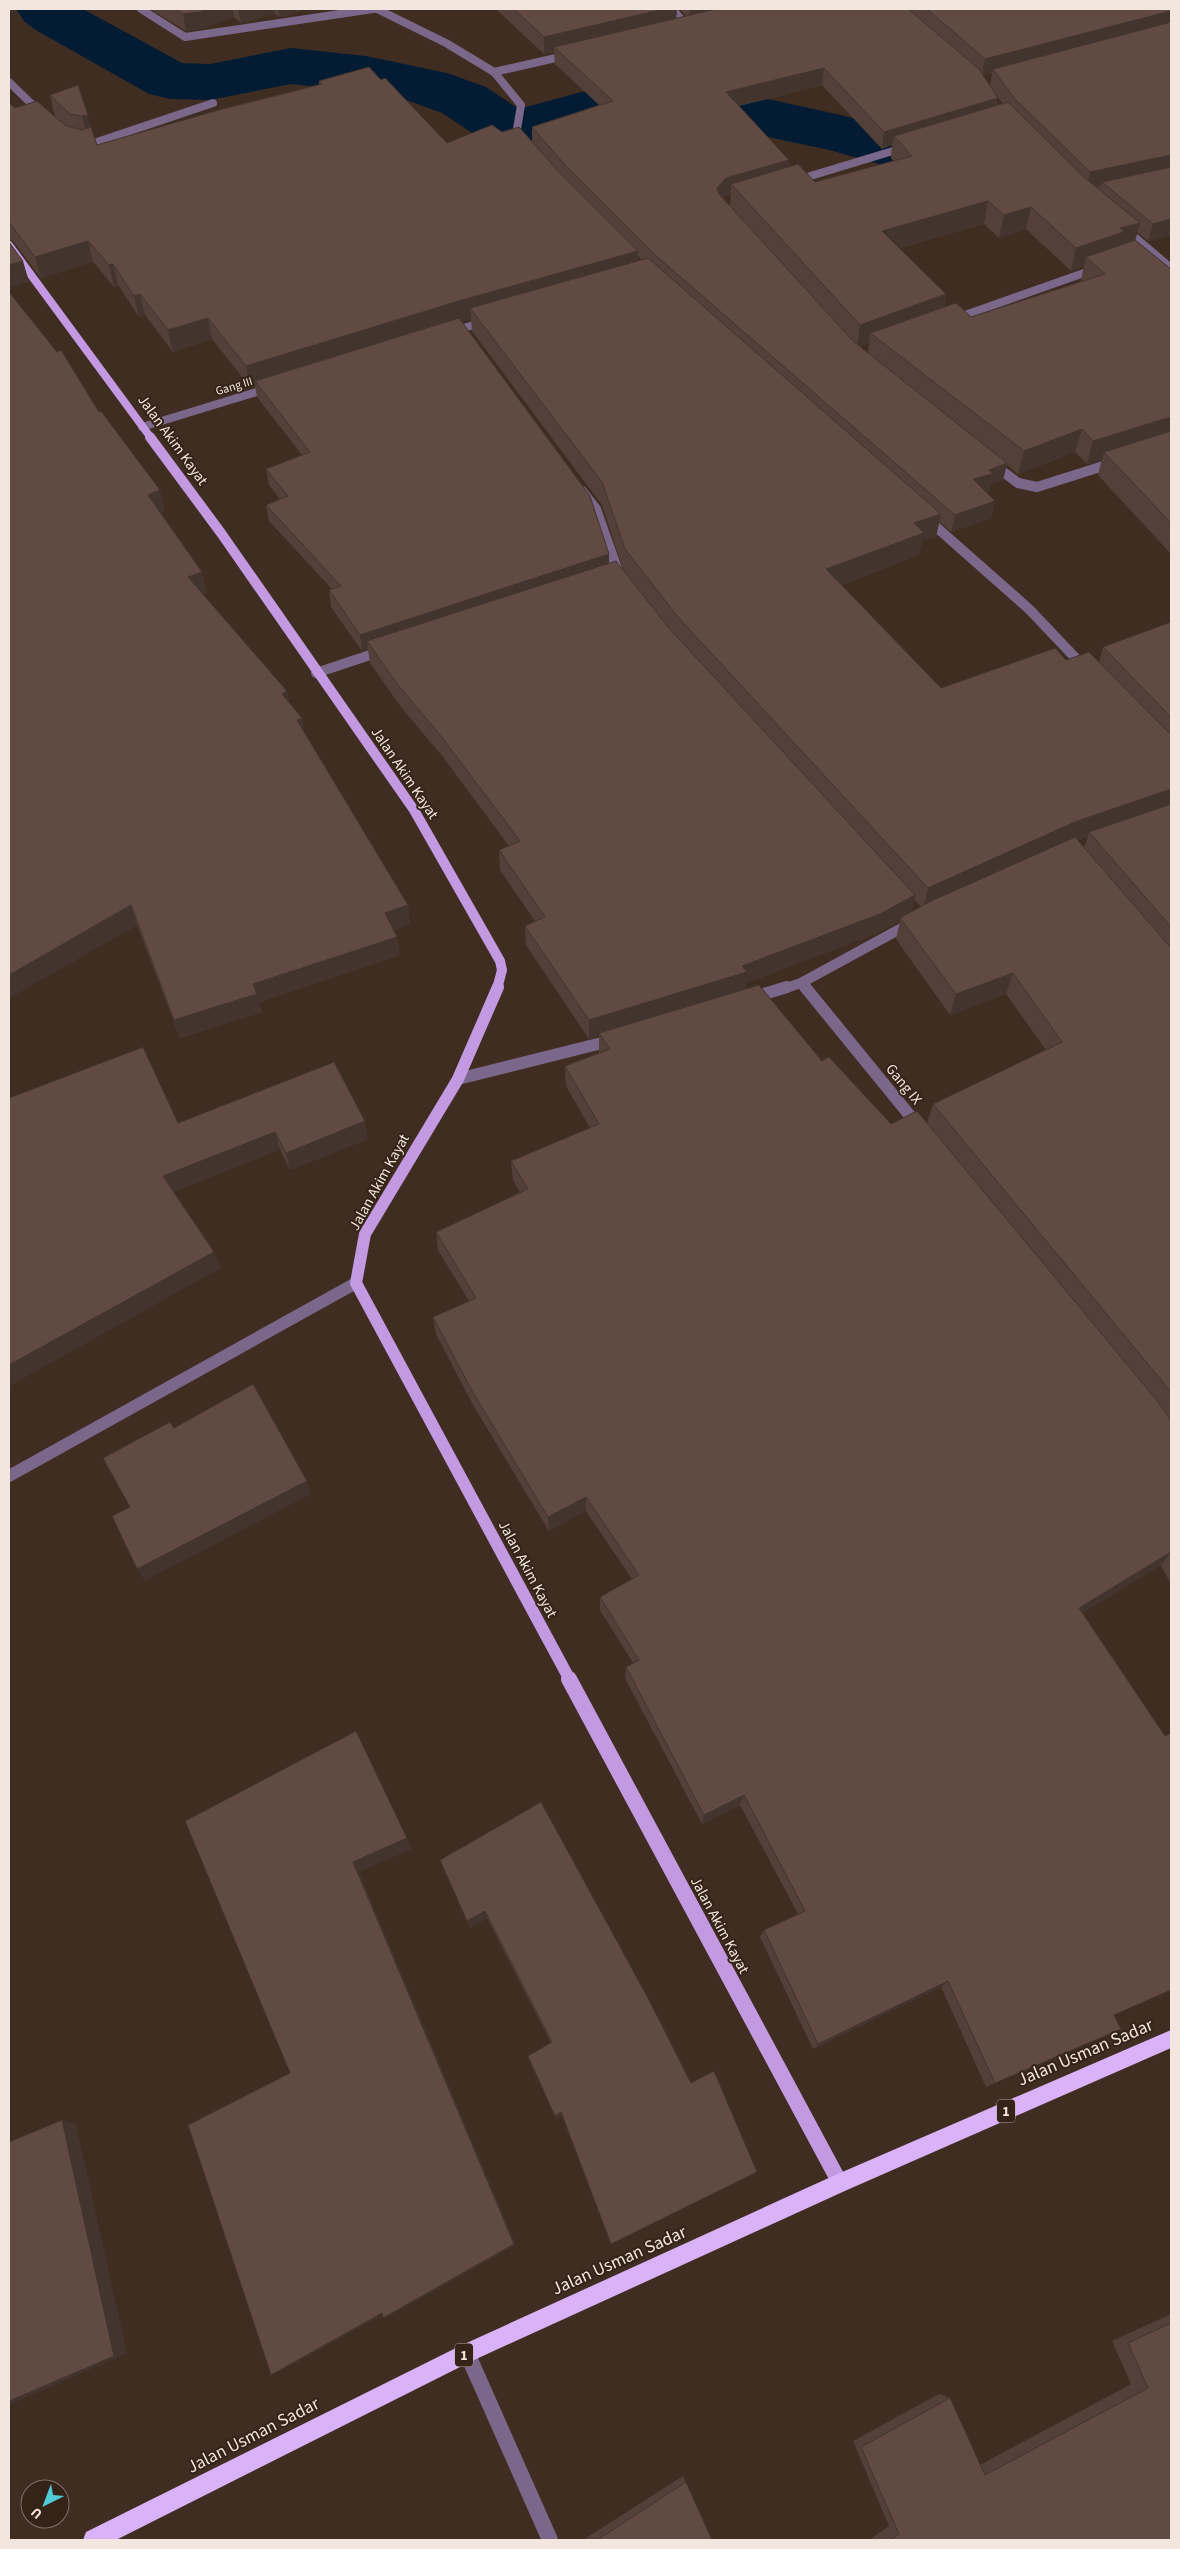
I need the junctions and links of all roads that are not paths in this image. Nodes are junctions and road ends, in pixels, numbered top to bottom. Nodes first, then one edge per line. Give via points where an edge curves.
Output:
1 (141, 9) edge
2 (375, 9) edge
3 (672, 9) edge
4 (696, 24) edge
5 (687, 26) junction
6 (678, 28) edge
7 (576, 53) edge
8 (494, 72) junction
9 (9, 82) edge
10 (213, 103) dead end
11 (52, 122) edge
12 (73, 142) edge
13 (914, 145) edge
14 (528, 148) edge
15 (784, 183) edge
16 (1114, 221) edge
17 (9, 245) edge
18 (1148, 250) junction
19 (1138, 254) edge
20 (1111, 263) edge
21 (1171, 268) edge
22 (499, 317) edge
23 (946, 322) edge
24 (443, 334) edge
25 (283, 383) edge
26 (142, 427) junction
27 (987, 459) edge
28 (1126, 459) edge
29 (579, 486) edge
30 (917, 511) edge
31 (617, 578) edge
32 (392, 648) edge
33 (316, 673) junction
34 (1090, 673) edge
35 (921, 918) edge
36 (801, 983) junction
37 (735, 1003) edge
38 (623, 1037) edge
39 (458, 1079) junction
40 (927, 1137) edge
41 (356, 1283) junction
42 (9, 1476) edge
43 (1171, 2040) edge
44 (840, 2183) junction
45 (467, 2353) junction
46 (94, 2540) edge
47 (550, 2540) edge

1 - 2 street via 185,37
2 - 8 street via 446,43
3 - 5 street
4 - 5 street
5 - 6 street
7 - 8 street
8 - 14 street via 521,105 516,135
9 - 11 street
10 - 12 street via 88,145
13 - 15 street
16 - 18 street
17 - 26 main road, Jalan Akim Kayat
18 - 19 street
18 - 21 street
20 - 23 street
22 - 24 street via 465,332
25 - 26 street, Gang III
26 - 33 main road, Jalan Akim Kayat via 221,533
27 - 28 street via 1018,484 1037,487
29 - 31 street via 596,509
30 - 34 street via 1029,609
32 - 33 street
33 - 39 main road, Jalan Akim Kayat via 414,810 500,961 500,982
35 - 36 street
36 - 37 street
36 - 40 street, Gang IX
38 - 39 street
39 - 41 main road, Jalan Akim Kayat via 365,1234
41 - 42 street
41 - 44 main road, Jalan Akim Kayat
43 - 44 highway, Jalan Usman Sadar / 1
44 - 45 highway, Jalan Usman Sadar / 1
45 - 46 highway, Jalan Usman Sadar / 1
45 - 47 street

